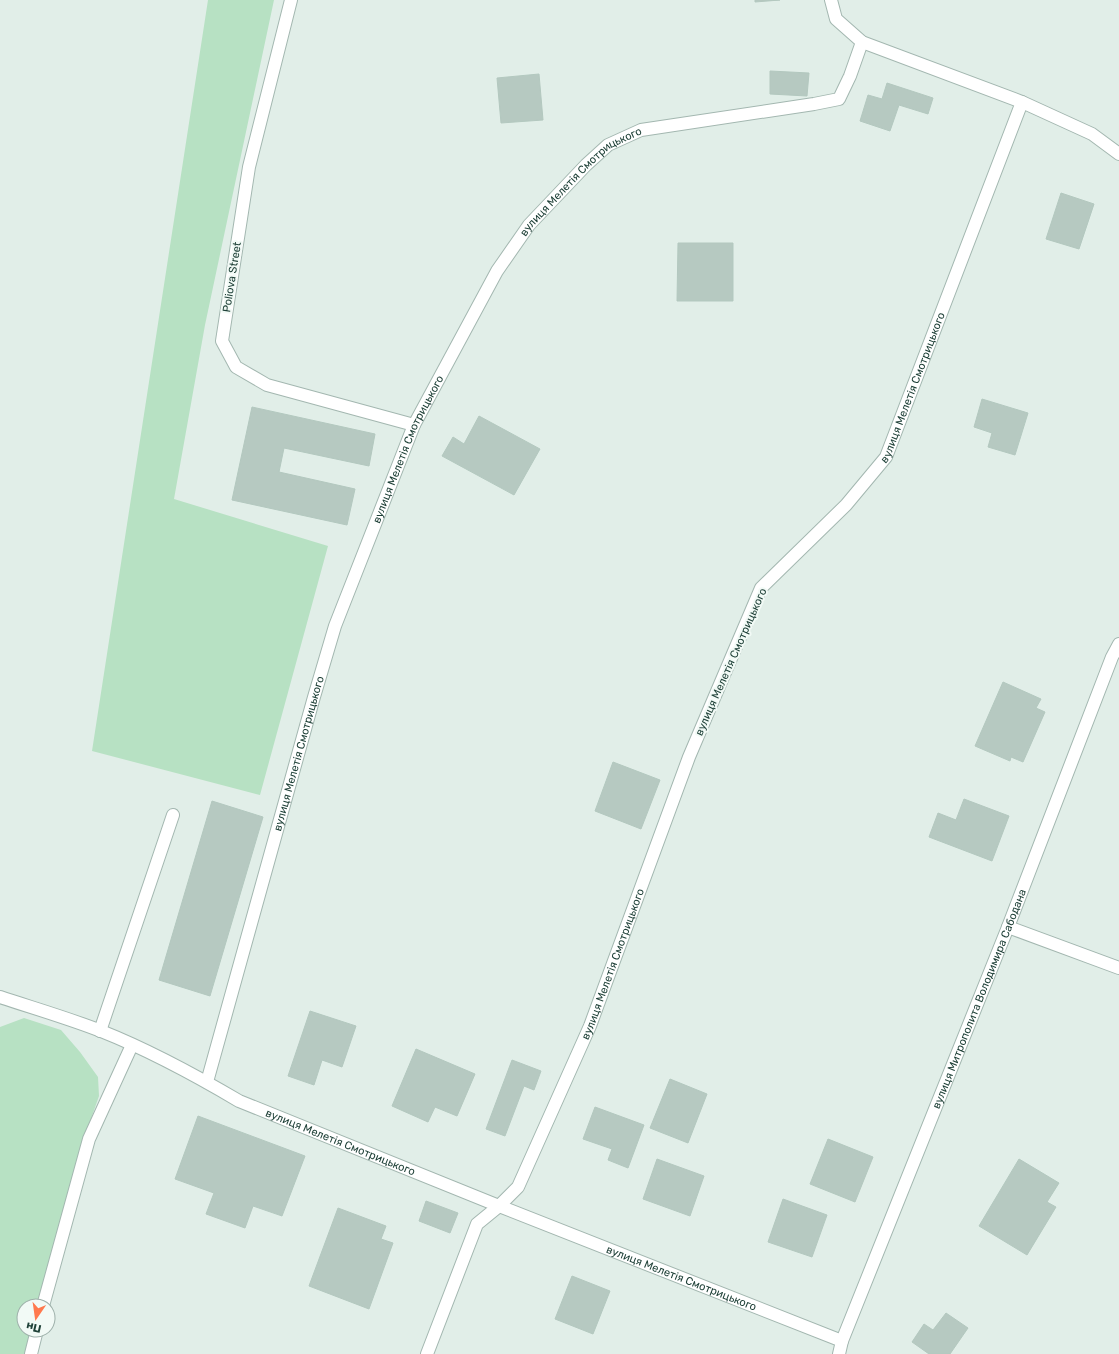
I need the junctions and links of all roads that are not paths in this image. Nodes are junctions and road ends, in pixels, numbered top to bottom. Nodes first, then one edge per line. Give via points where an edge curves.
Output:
1 (291, 0) edge
2 (831, 0) edge
3 (862, 42) junction
4 (1022, 102) junction
5 (1119, 154) edge
6 (414, 425) junction
7 (1119, 644) edge
8 (173, 815) dead end
9 (1008, 927) junction
10 (1119, 968) edge
11 (0, 997) edge
12 (100, 1031) junction
13 (132, 1045) junction
14 (207, 1082) junction
15 (499, 1206) junction
16 (45, 1298) edge
17 (35, 1338) edge
18 (842, 1341) junction
19 (31, 1354) edge
20 (427, 1354) edge
21 (839, 1354) edge

1 - 6 street, Poliova Street via 249,167 222,341 236,367 267,385
2 - 3 street via 836,19
3 - 4 street
3 - 6 street, вулиця Мелетія Смотрицького via 839,98 641,130 608,145 530,225 497,271
4 - 5 street via 1092,134
4 - 15 street, вулиця Мелетія Смотрицького via 886,457 846,505 761,588 689,757 590,1026 518,1187
6 - 14 street, вулиця Мелетія Смотрицького via 335,626
7 - 9 street, вулиця Митрополита Володимира Сабодана
8 - 12 street
9 - 10 street
9 - 18 street, вулиця Митрополита Володимира Сабодана
11 - 12 street, вулиця Мелетія Смотрицького
12 - 13 street, вулиця Мелетія Смотрицького
13 - 14 street, вулиця Мелетія Смотрицького
13 - 16 street via 89,1138
14 - 15 street, вулиця Мелетія Смотрицького via 239,1101
15 - 18 street, вулиця Мелетія Смотрицького
15 - 20 street, вулиця Мелетія Смотрицького via 477,1224
17 - 19 street
18 - 21 street, вулиця Митрополита Володимира Сабодана

